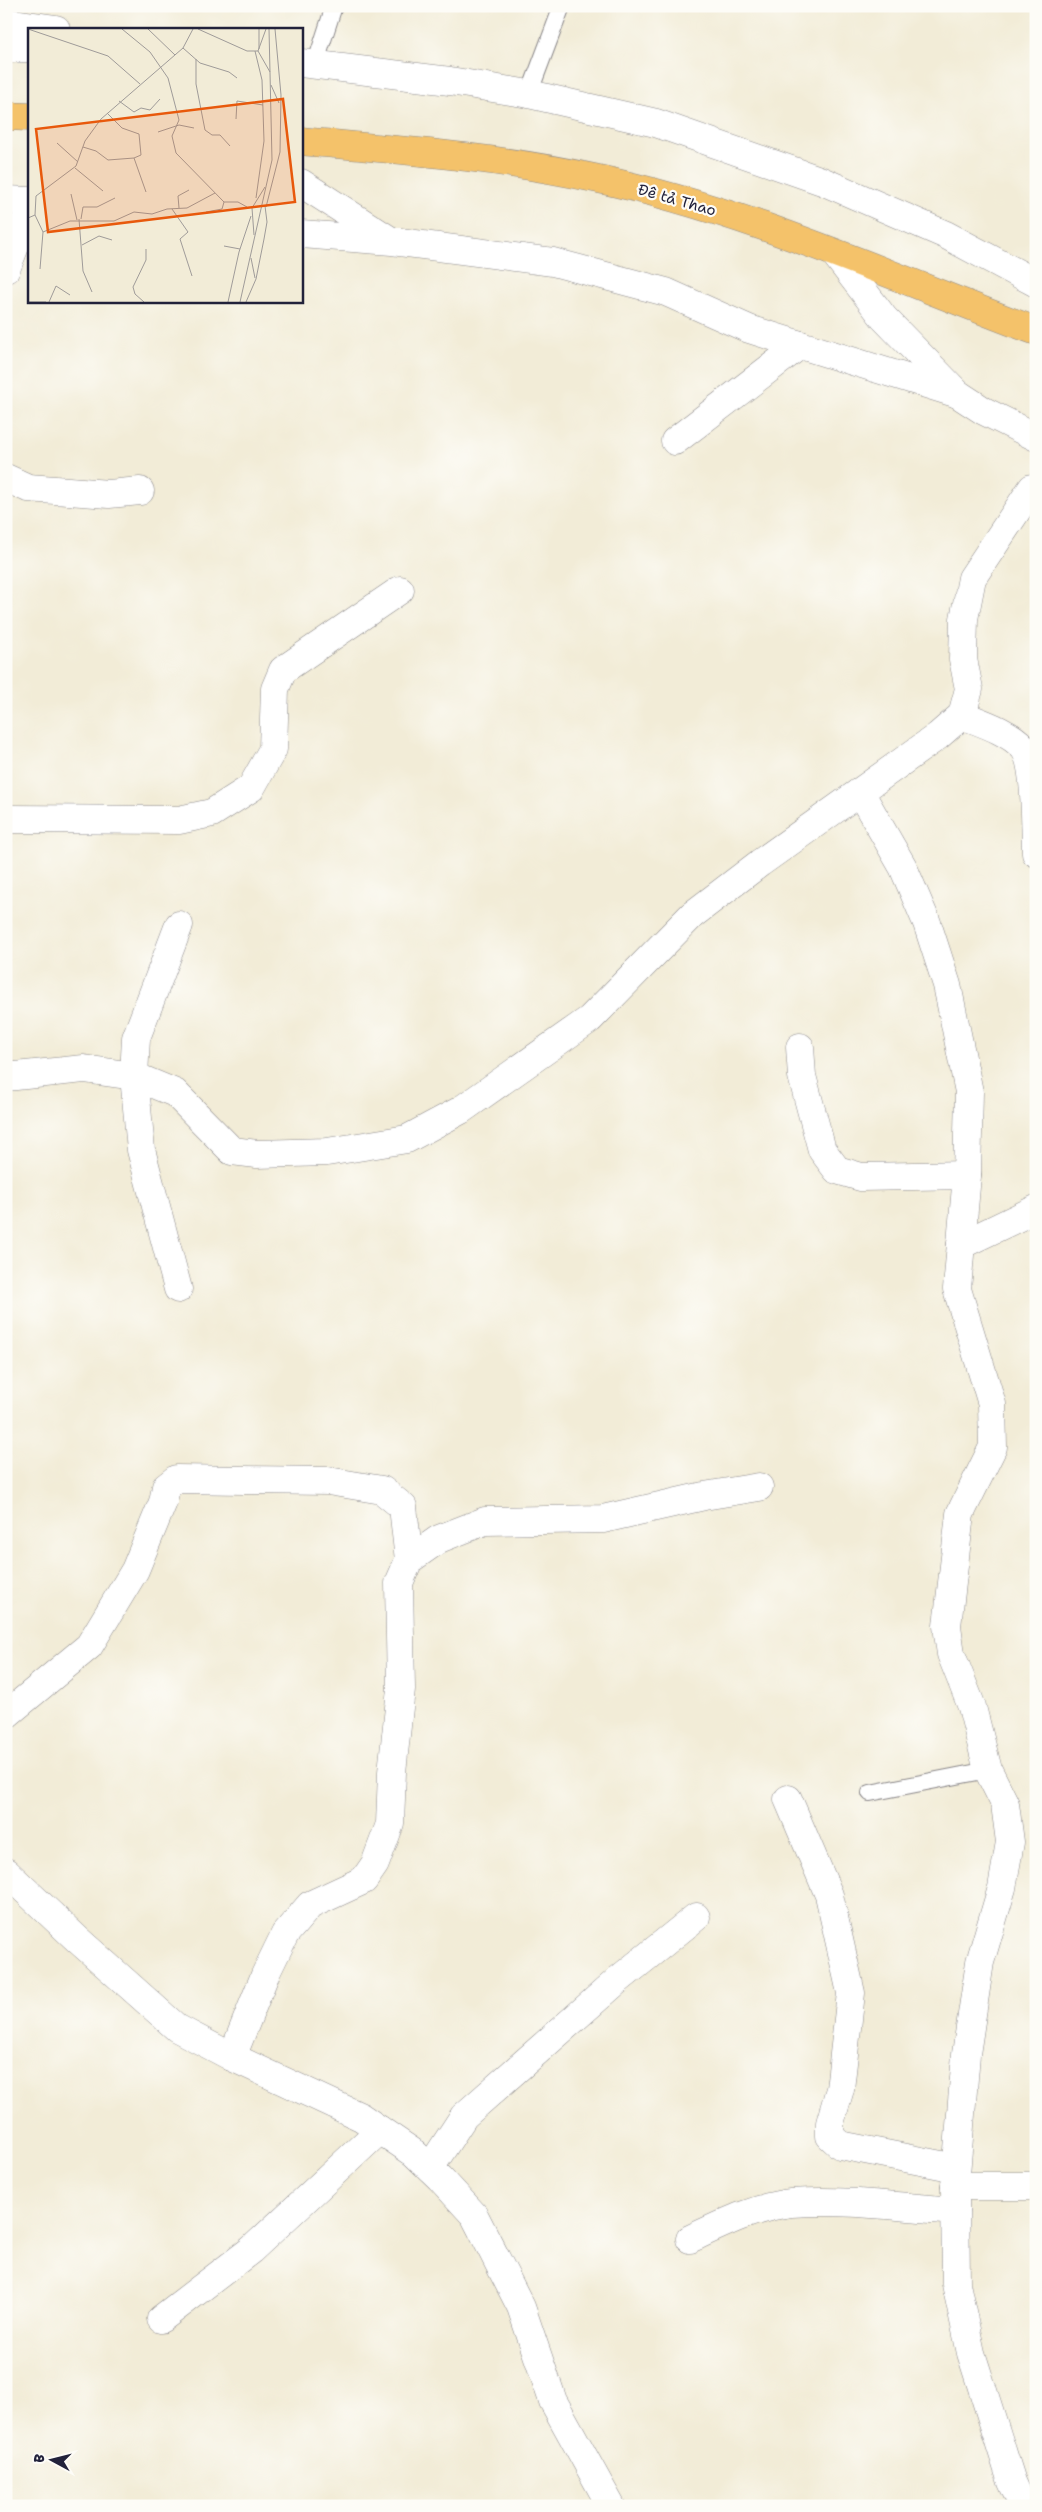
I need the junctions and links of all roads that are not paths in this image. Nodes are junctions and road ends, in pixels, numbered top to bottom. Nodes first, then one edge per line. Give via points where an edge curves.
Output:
1 (334, 6) edge
2 (562, 6) edge
3 (6, 22) edge
4 (49, 28) edge
5 (28, 48) edge
6 (6, 49) edge
7 (308, 64) edge
8 (529, 94) junction
9 (6, 116) edge
10 (28, 117) edge
11 (302, 141) edge
12 (302, 184) edge
13 (6, 200) edge
14 (28, 201) edge
15 (28, 214) edge
16 (302, 234) edge
17 (392, 241) junction
18 (834, 254) junction
19 (6, 269) edge
20 (1036, 283) edge
21 (1033, 326) edge
22 (800, 345) junction
23 (958, 394) junction
24 (1036, 437) edge
25 (675, 441) dead end
26 (6, 478) edge
27 (1032, 488) dead end
28 (140, 491) dead end
29 (400, 590) dead end
30 (962, 716) junction
31 (860, 792) junction
32 (6, 819) edge
33 (1036, 853) edge
34 (180, 925) dead end
35 (800, 1047) dead end
36 (134, 1076) junction
37 (6, 1077) edge
38 (967, 1174) junction
39 (1036, 1209) edge
40 (961, 1245) junction
41 (178, 1289) dead end
42 (759, 1487) dead end
43 (409, 1560) junction
44 (6, 1715) edge
45 (988, 1770) junction
46 (870, 1793) dead end
47 (788, 1799) dead end
48 (6, 1872) edge
49 (696, 1917) dead end
50 (232, 2057) junction
51 (380, 2130) junction
52 (430, 2168) junction
53 (1036, 2186) edge
54 (955, 2188) junction
55 (690, 2240) dead end
56 (161, 2319) dead end
57 (611, 2506) edge
58 (1023, 2506) edge

1 - 7 lane
2 - 8 lane
3 - 4 street
5 - 6 street
7 - 8 street
8 - 20 street via 656,123 822,181 946,235
9 - 10 main road
11 - 18 main road, Đê tả Thao via 506,162 594,178 717,211
12 - 17 street
13 - 14 street
15 - 19 street
16 - 17 street
17 - 22 street via 562,264 666,292 749,329
18 - 21 main road, Đê tả Thao
18 - 23 street via 884,318
22 - 23 street
22 - 25 street
23 - 24 street
26 - 28 street via 28,488 108,494
27 - 30 street via 972,578 964,620 962,659 969,689
29 - 32 street via 283,670 275,689 273,749 251,788 212,813 179,820
30 - 31 street
30 - 33 street via 995,728 1024,748 1034,781
31 - 36 street via 692,915 590,1019 461,1110 407,1139 327,1152 257,1154 232,1151 175,1094
31 - 38 street via 903,867 927,923 947,985 969,1092
34 - 36 street via 136,1038
35 - 38 street via 802,1076 822,1150 837,1170 861,1176
36 - 37 street via 84,1069
36 - 41 street via 141,1150
38 - 40 street
39 - 40 street
40 - 45 street via 957,1289 992,1404 993,1447 960,1514 947,1626 951,1654 972,1707
42 - 43 street via 603,1519 484,1521 439,1539
43 - 44 street via 403,1507 382,1490 328,1481 176,1479 166,1487 135,1570 89,1646
43 - 50 street via 399,1583 402,1689 392,1772 390,1824 375,1864 364,1880 310,1905 285,1934
45 - 46 lane
45 - 54 street via 1005,1804 1010,1842 1002,1888 980,1962 966,2054
47 - 54 street via 829,1895 851,1993 840,2089 830,2123 830,2136 840,2145
48 - 50 street via 177,2028
49 - 52 street via 618,1980 464,2116
50 - 51 street via 361,2117
51 - 52 street
51 - 56 street via 252,2250
52 - 57 street via 474,2215 521,2307 553,2401
53 - 54 street
54 - 55 street via 833,2203 790,2204 744,2214
54 - 58 street via 956,2284 971,2353 1012,2482

